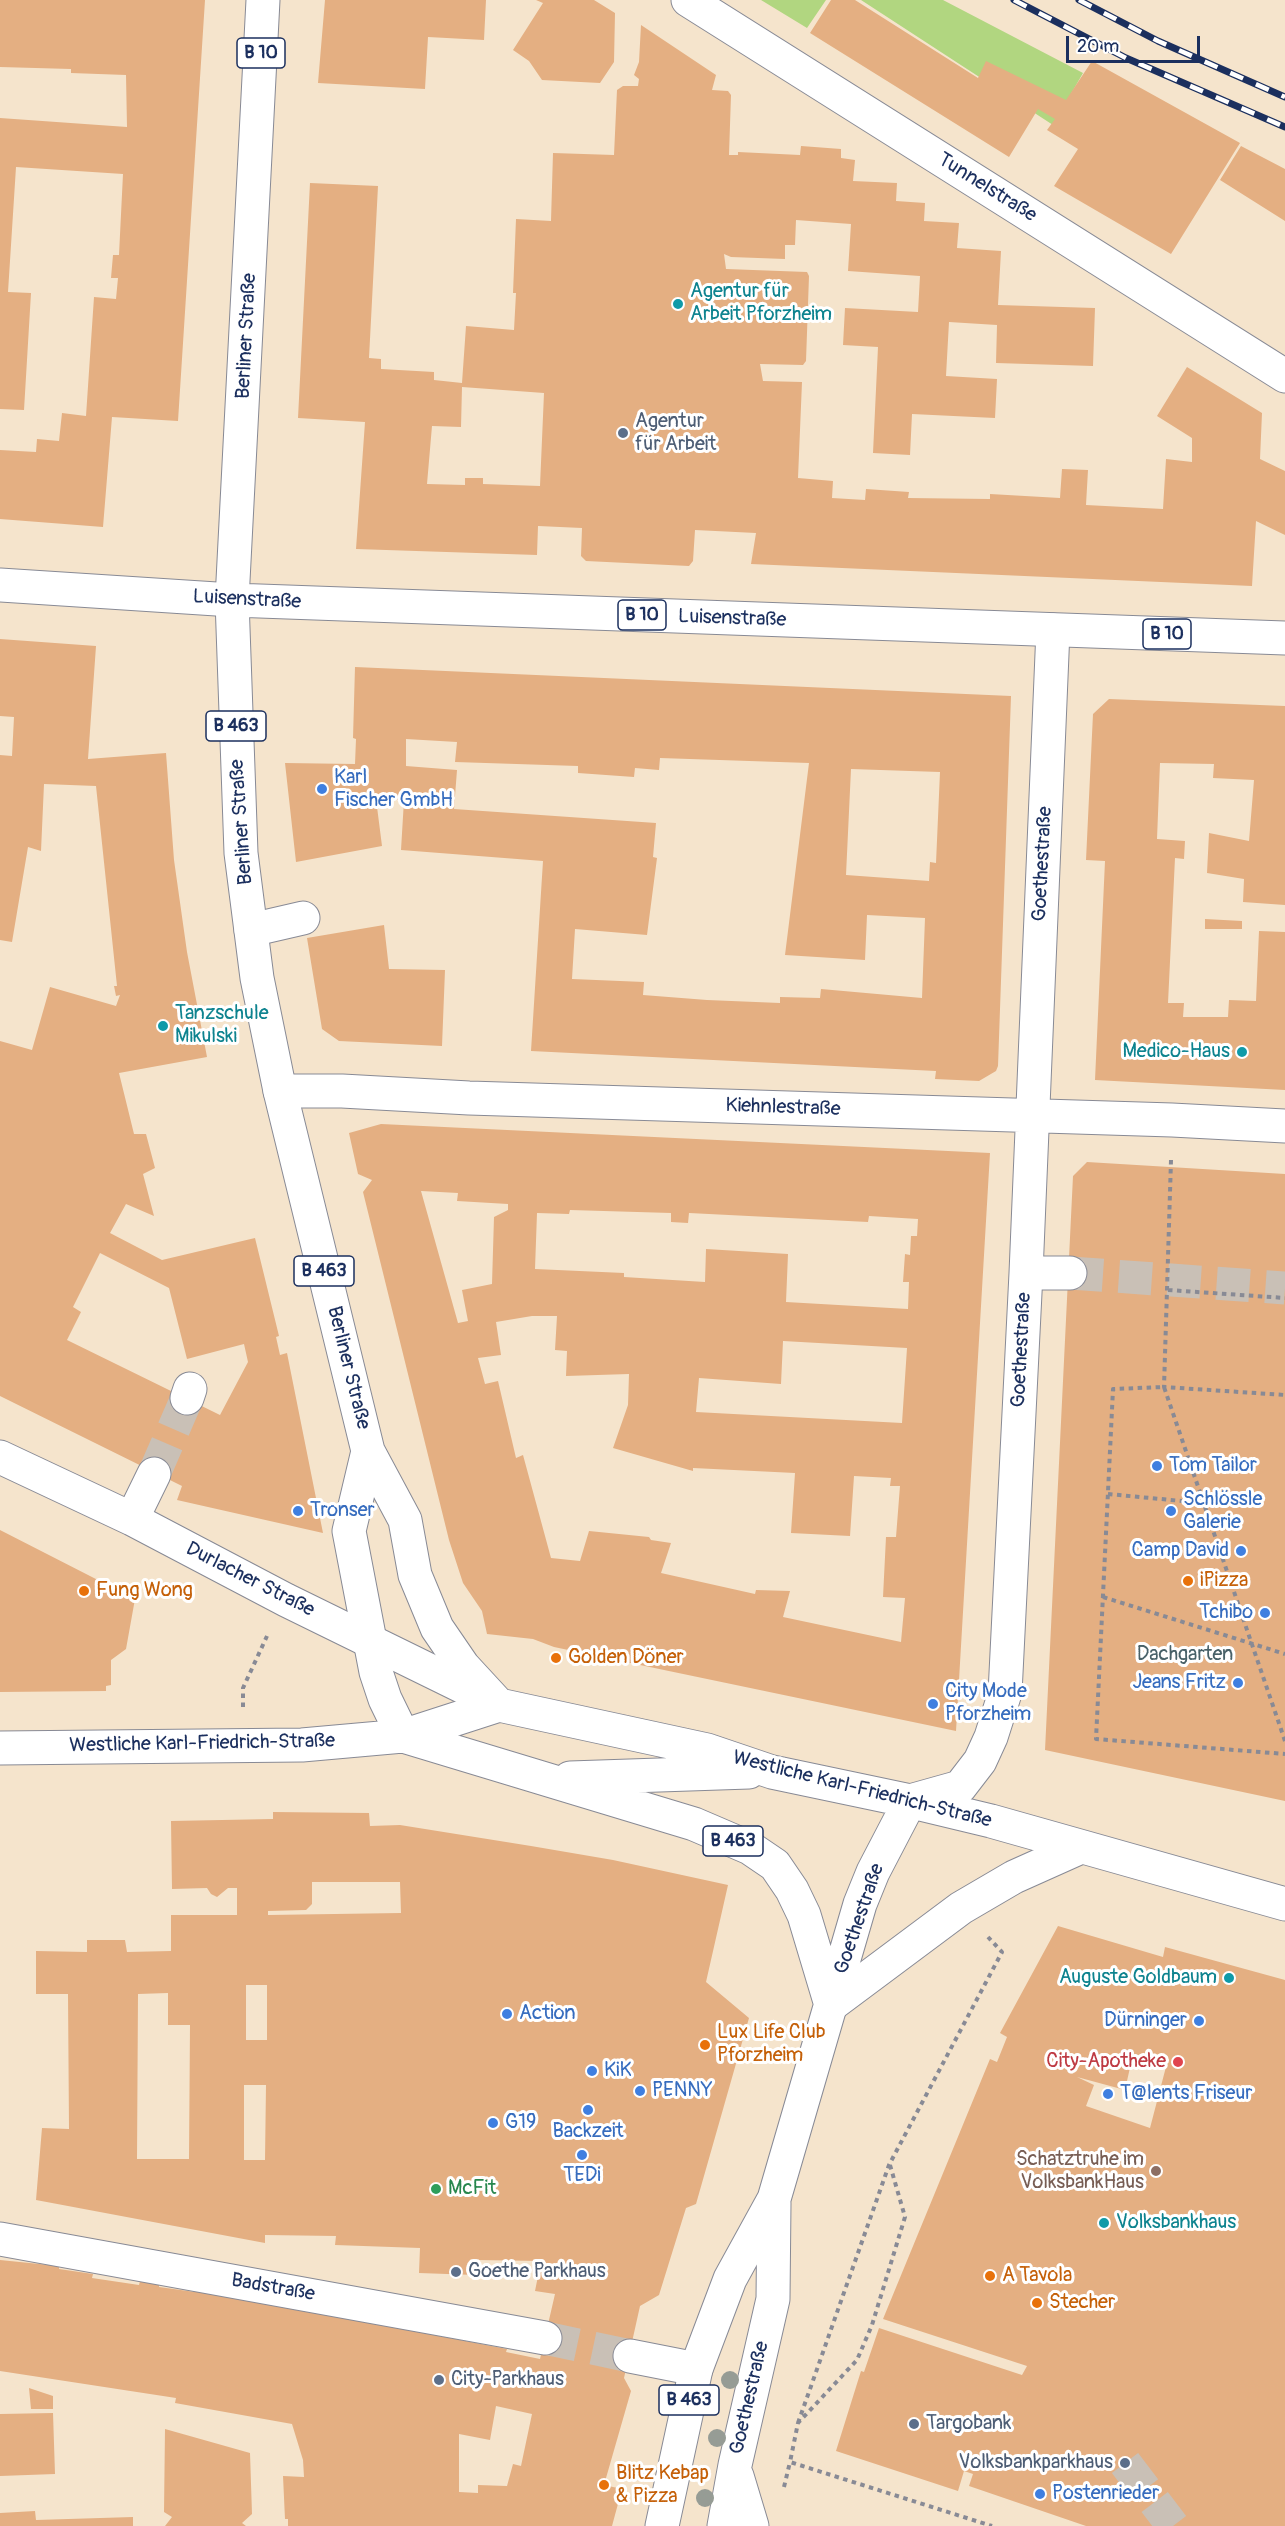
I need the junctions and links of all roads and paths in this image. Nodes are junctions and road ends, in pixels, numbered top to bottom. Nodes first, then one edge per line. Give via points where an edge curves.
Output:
1 (263, 0) edge
2 (688, 0) edge
3 (1285, 376) edge
4 (0, 585) edge
5 (232, 600) junction
6 (1053, 630) junction
7 (1284, 636) edge
8 (303, 918) dead end
9 (251, 930) junction
10 (280, 1091) junction
11 (1031, 1116) junction
12 (1172, 1120) junction
13 (1285, 1126) edge
14 (1026, 1273) junction
15 (1070, 1273) tunnel mouth
16 (1168, 1290) junction
17 (1285, 1298) edge
18 (1164, 1387) junction
19 (1285, 1395) edge
20 (368, 1451) junction
21 (0, 1457) edge
22 (154, 1474) tunnel mouth
23 (1108, 1494) junction
24 (1203, 1503) junction
25 (132, 1519) junction
26 (1103, 1597) junction
27 (268, 1634) dead end
28 (368, 1640) junction
29 (1253, 1644) junction
30 (1285, 1654) edge
31 (243, 1688) dead end
32 (499, 1704) junction
33 (403, 1736) junction
34 (1285, 1741) edge
35 (0, 1748) edge
36 (1285, 1754) edge
37 (772, 1772) junction
38 (543, 1778) junction
39 (910, 1801) junction
40 (1081, 1847) junction
41 (1285, 1904) edge
42 (961, 1908) junction
43 (831, 2005) junction
44 (890, 2164) junction
45 (774, 2199) junction
46 (0, 2239) edge
47 (545, 2338) tunnel mouth
48 (630, 2356) tunnel mouth
49 (696, 2369) junction
50 (798, 2423) junction
51 (735, 2466) junction
52 (663, 2526) edge
53 (724, 2526) edge
54 (752, 2526) edge
55 (992, 2526) edge

1 - 5 main road, Berliner Straße / B 10
2 - 3 main road, Tunnelstraße
4 - 5 main road, Luisenstraße
5 - 6 main road, Luisenstraße / B 10
5 - 9 main road, Berliner Straße / B 463 via 241,853
6 - 7 main road, Luisenstraße / B 10
6 - 11 main road, Goethestraße
8 - 9 main road
9 - 10 main road, Berliner Straße / B 463
10 - 11 main road, Kiehnlestraße
10 - 20 main road, Berliner Straße / B 463
11 - 12 main road, Kiehnlestraße
11 - 14 main road, Goethestraße
12 - 13 main road, Kiehnlestraße
12 - 16 path
14 - 15 main road
14 - 39 main road, Goethestraße via 1005,1693 980,1761 960,1787
16 - 17 path
16 - 18 path
18 - 19 path
18 - 23 path via 1113,1389
18 - 24 path
20 - 28 main road, Berliner Straße / B 463 via 349,1531
20 - 32 main road, Berliner Straße / B 463 via 405,1520 416,1575 437,1628 463,1666
21 - 25 main road, Durlacher Straße
22 - 25 main road
23 - 24 path
23 - 26 path
24 - 29 path
25 - 28 main road, Durlacher Straße
26 - 29 path
26 - 36 path via 1096,1738
27 - 31 path
28 - 32 main road, Durlacher Straße
28 - 33 main road, Berliner Straße / B 463 via 385,1699
29 - 30 path
29 - 34 path
32 - 33 main road, Westliche Karl-Friedrich-Straße
32 - 37 main road, Westliche Karl-Friedrich-Straße / B 463 via 707,1750
33 - 35 main road, Westliche Karl-Friedrich-Straße via 266,1747
33 - 38 main road, Westliche Karl-Friedrich-Straße / B 463
37 - 38 main road, B 463
37 - 39 main road, Westliche Karl-Friedrich-Straße / B 463
38 - 43 main road, B 463 via 694,1824 750,1848 775,1865 804,1915
39 - 40 main road, Westliche Karl-Friedrich-Straße
39 - 43 main road, Goethestraße / B 463 via 864,1893
40 - 41 main road, Westliche Karl-Friedrich-Straße
40 - 42 main road, Goethestraße via 1014,1877
42 - 43 main road, Goethestraße
42 - 44 path via 1002,1952
43 - 45 main road, Goethestraße / B 463
44 - 50 path
44 - 50 path via 904,2217 872,2325 857,2361
45 - 49 main road, Goethestraße / B 463 via 730,2279
45 - 51 main road, Goethestraße / B 463 via 773,2299
46 - 47 main road, Badstraße
48 - 49 main road
49 - 52 main road, Goethestraße / B 463
50 - 55 path via 790,2462
51 - 53 main road, Goethestraße / B 463
51 - 54 main road

